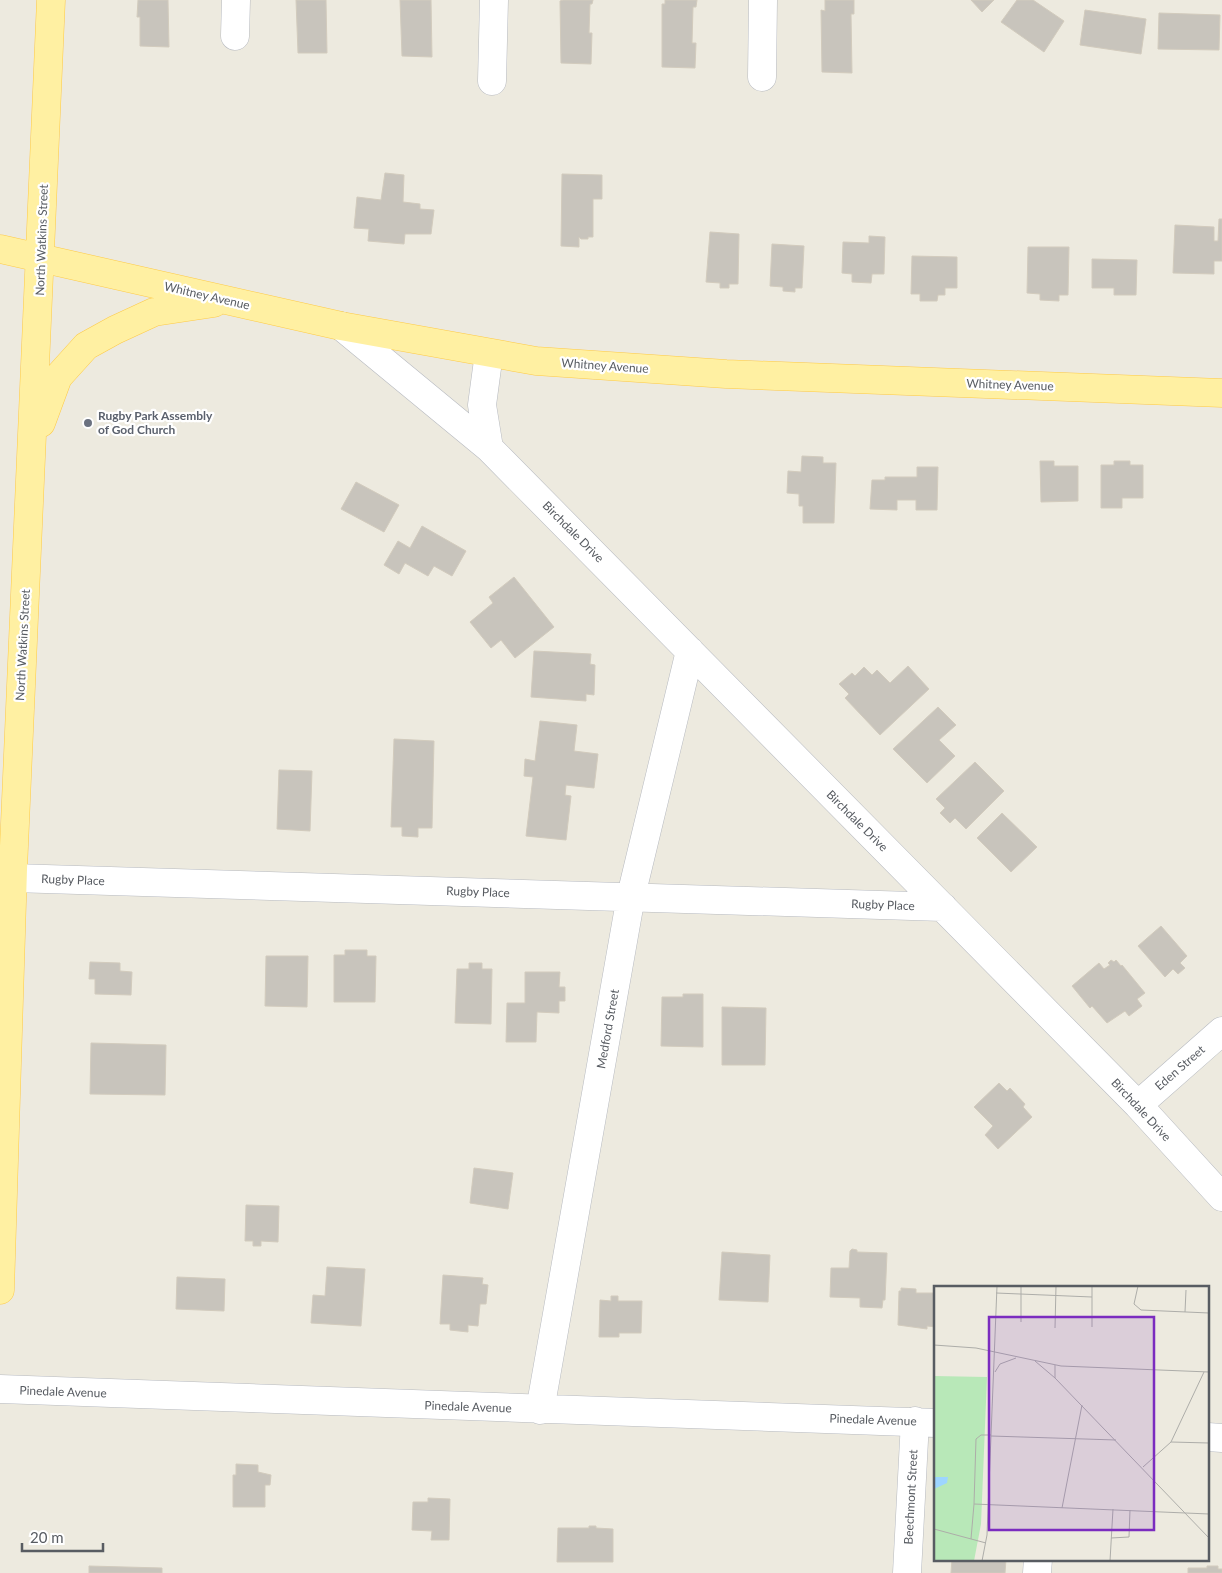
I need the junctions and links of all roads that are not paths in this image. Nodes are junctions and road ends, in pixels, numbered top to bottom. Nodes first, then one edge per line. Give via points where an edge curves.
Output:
1 (51, 0) edge
2 (236, 0) edge
3 (494, 0) edge
4 (763, 0) edge
5 (235, 36) dead end
6 (762, 77) dead end
7 (492, 81) dead end
8 (0, 250) edge
9 (41, 258) junction
10 (228, 301) junction
11 (341, 326) junction
12 (489, 352) junction
13 (1222, 393) edge
14 (33, 445) junction
15 (489, 448) junction
16 (690, 651) junction
17 (9, 872) edge
18 (631, 896) junction
19 (943, 907) junction
20 (1222, 1031) edge
21 (1138, 1105) junction
22 (1222, 1197) edge
23 (0, 1290) edge
24 (0, 1390) edge
25 (540, 1410) junction
26 (925, 1422) edge
27 (1038, 1560) edge
28 (907, 1573) edge
29 (1037, 1573) edge

1 - 9 main road, North Watkins Street
2 - 5 street
3 - 7 street
4 - 6 street
8 - 9 main road, Whitney Avenue
9 - 10 main road, Whitney Avenue
9 - 14 main road, North Watkins Street
10 - 11 main road, Whitney Avenue
10 - 14 main road via 154,312 86,346 58,377
11 - 12 main road, Whitney Avenue
11 - 15 street, Birchdale Drive
12 - 13 main road, Whitney Avenue via 536,361 726,374
12 - 15 street via 482,405
14 - 17 main road, North Watkins Street
15 - 16 street, Birchdale Drive
16 - 18 street, Medford Street
16 - 19 street, Birchdale Drive
17 - 18 street, Rugby Place
17 - 23 main road, North Watkins Street
18 - 19 street, Rugby Place
18 - 25 street, Medford Street
19 - 21 street, Birchdale Drive
20 - 21 street, Eden Street
21 - 22 street, Birchdale Drive
24 - 25 street, Pinedale Avenue
25 - 26 street, Pinedale Avenue
26 - 28 street, Beechmont Street
27 - 29 street

